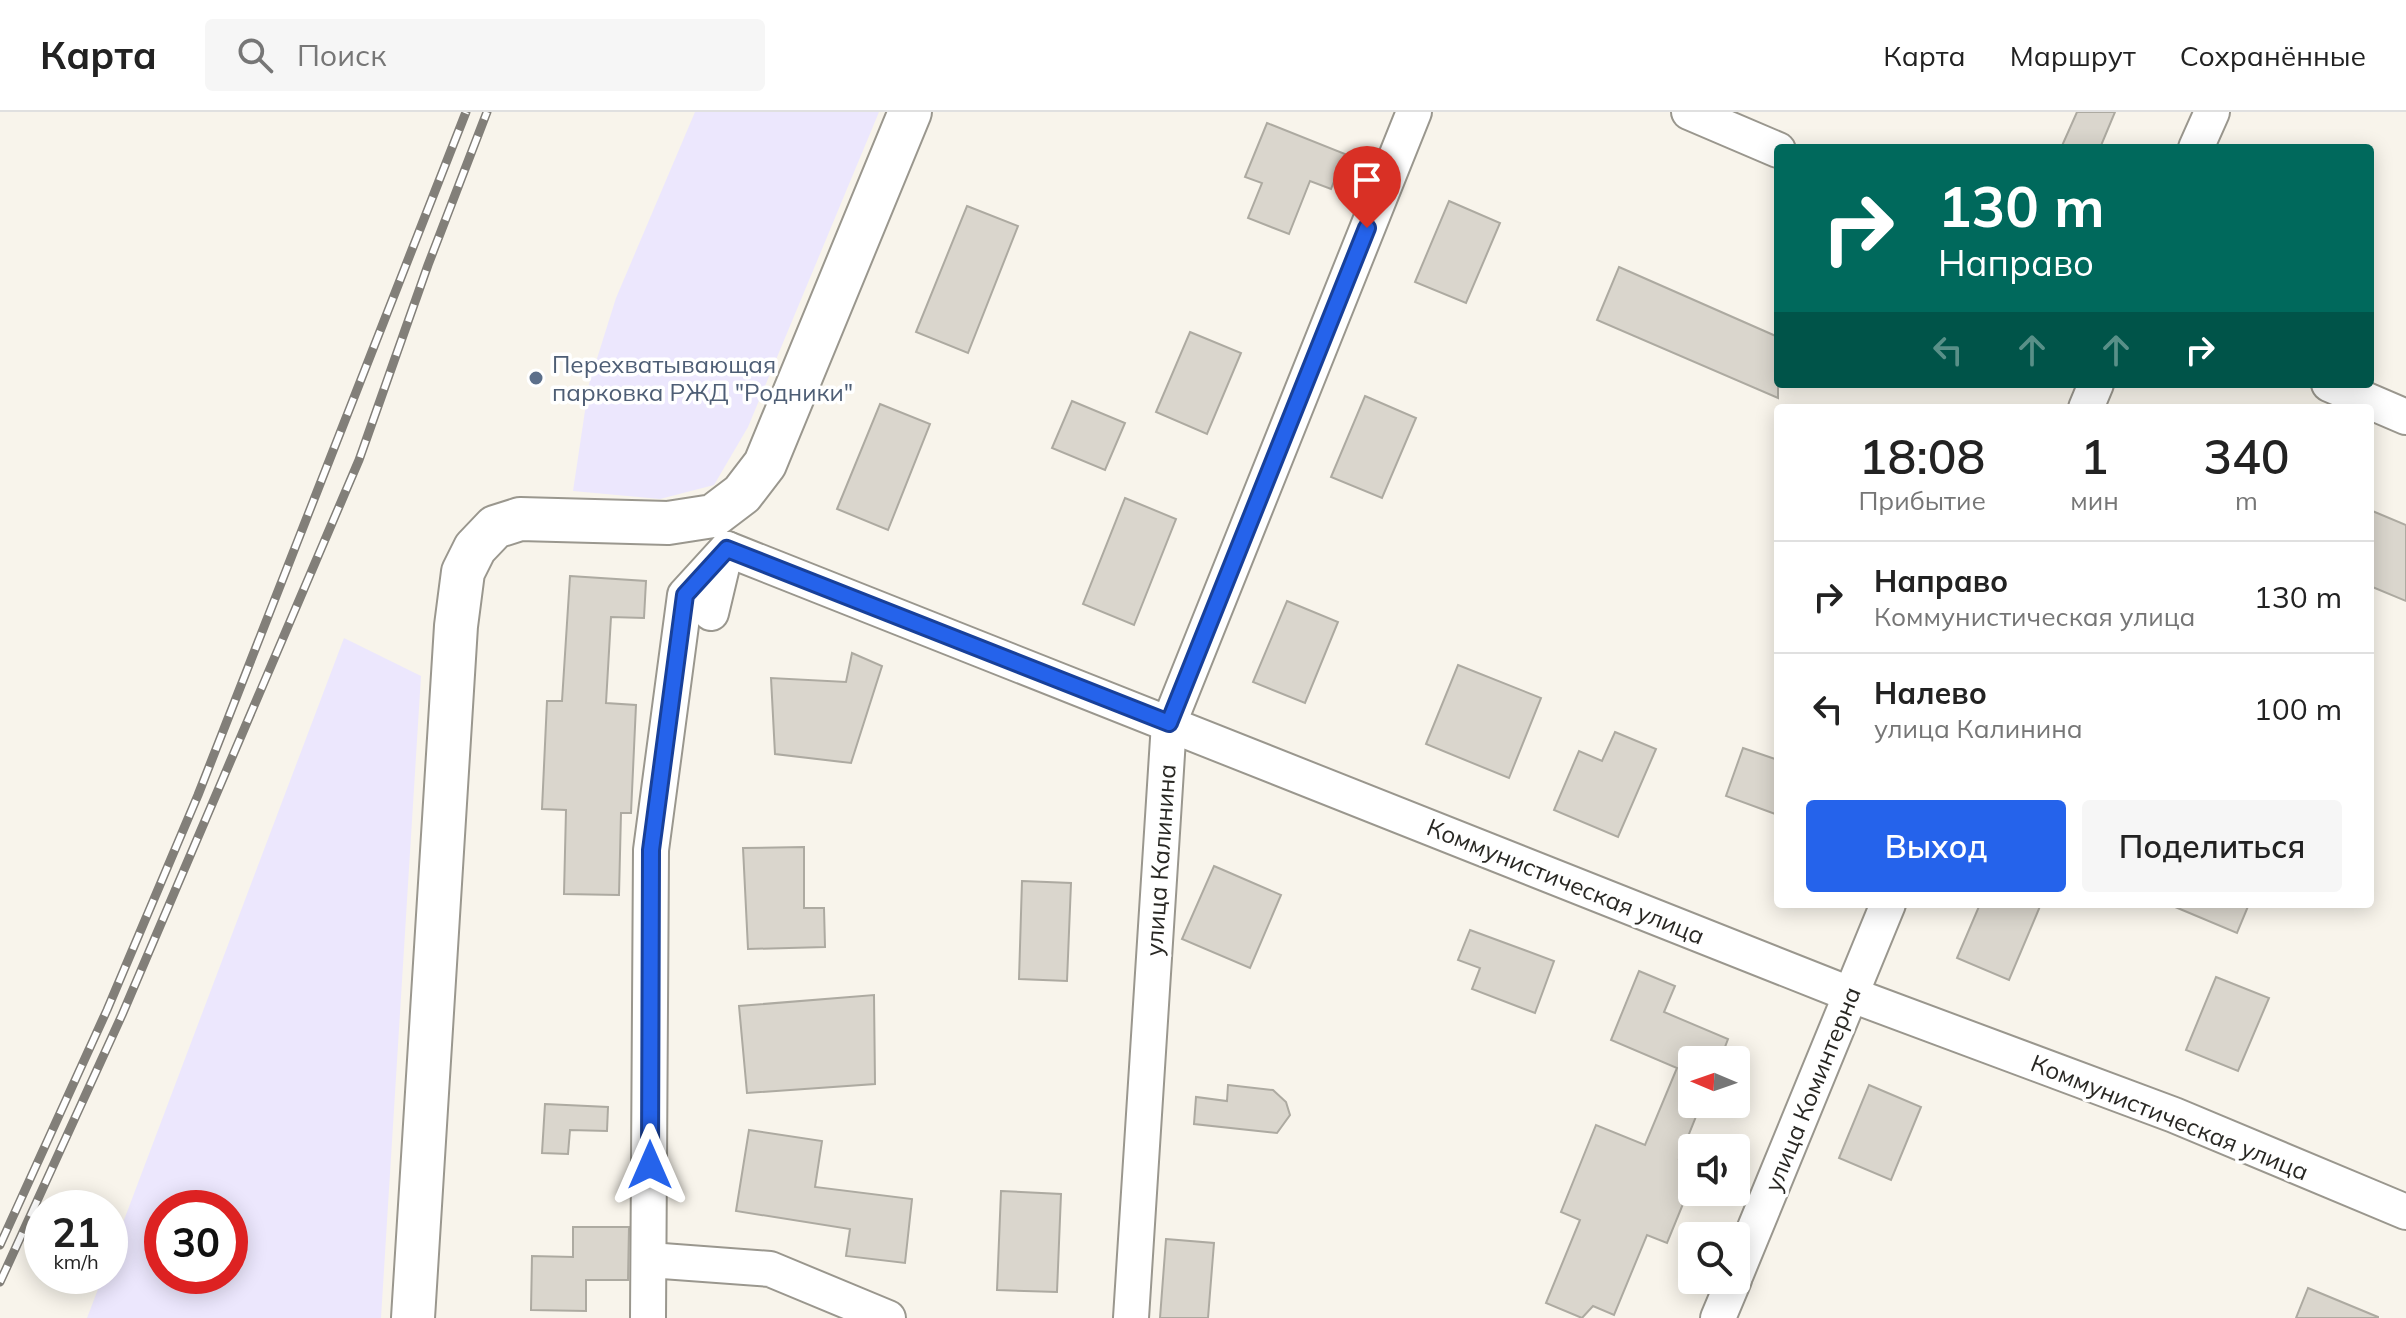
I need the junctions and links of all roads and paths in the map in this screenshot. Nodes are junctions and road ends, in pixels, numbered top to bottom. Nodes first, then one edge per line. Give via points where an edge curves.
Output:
1 (910, 112) edge
2 (1414, 112) edge
3 (1689, 112) edge
4 (2212, 112) edge
5 (2198, 144) edge
6 (1774, 148) edge
7 (2338, 388) edge
8 (2406, 417) edge
9 (720, 533) junction
10 (711, 613) dead end
11 (1169, 723) junction
12 (1886, 908) edge
13 (1852, 995) junction
14 (2406, 1212) edge
15 (1750, 1240) edge
16 (649, 1260) junction
17 (1728, 1294) edge
18 (413, 1318) edge
19 (648, 1318) edge
20 (888, 1318) edge
21 (1131, 1318) edge
22 (1718, 1318) edge

1 - 9 main road via 765,464
2 - 11 street, улица Калинина
3 - 6 street
4 - 5 street
7 - 8 street
9 - 10 street
9 - 11 street, Коммунистическая улица
9 - 16 street via 685,595 651,850
9 - 18 main road via 668,523 520,519 495,527 475,548 463,572
11 - 13 street, Коммунистическая улица
11 - 21 street, улица Калинина
12 - 13 street, улица Коминтерна
13 - 14 street, Коммунистическая улица via 2174,1115
13 - 15 street, улица Коминтерна
16 - 19 street
16 - 20 street via 770,1269
17 - 22 street

